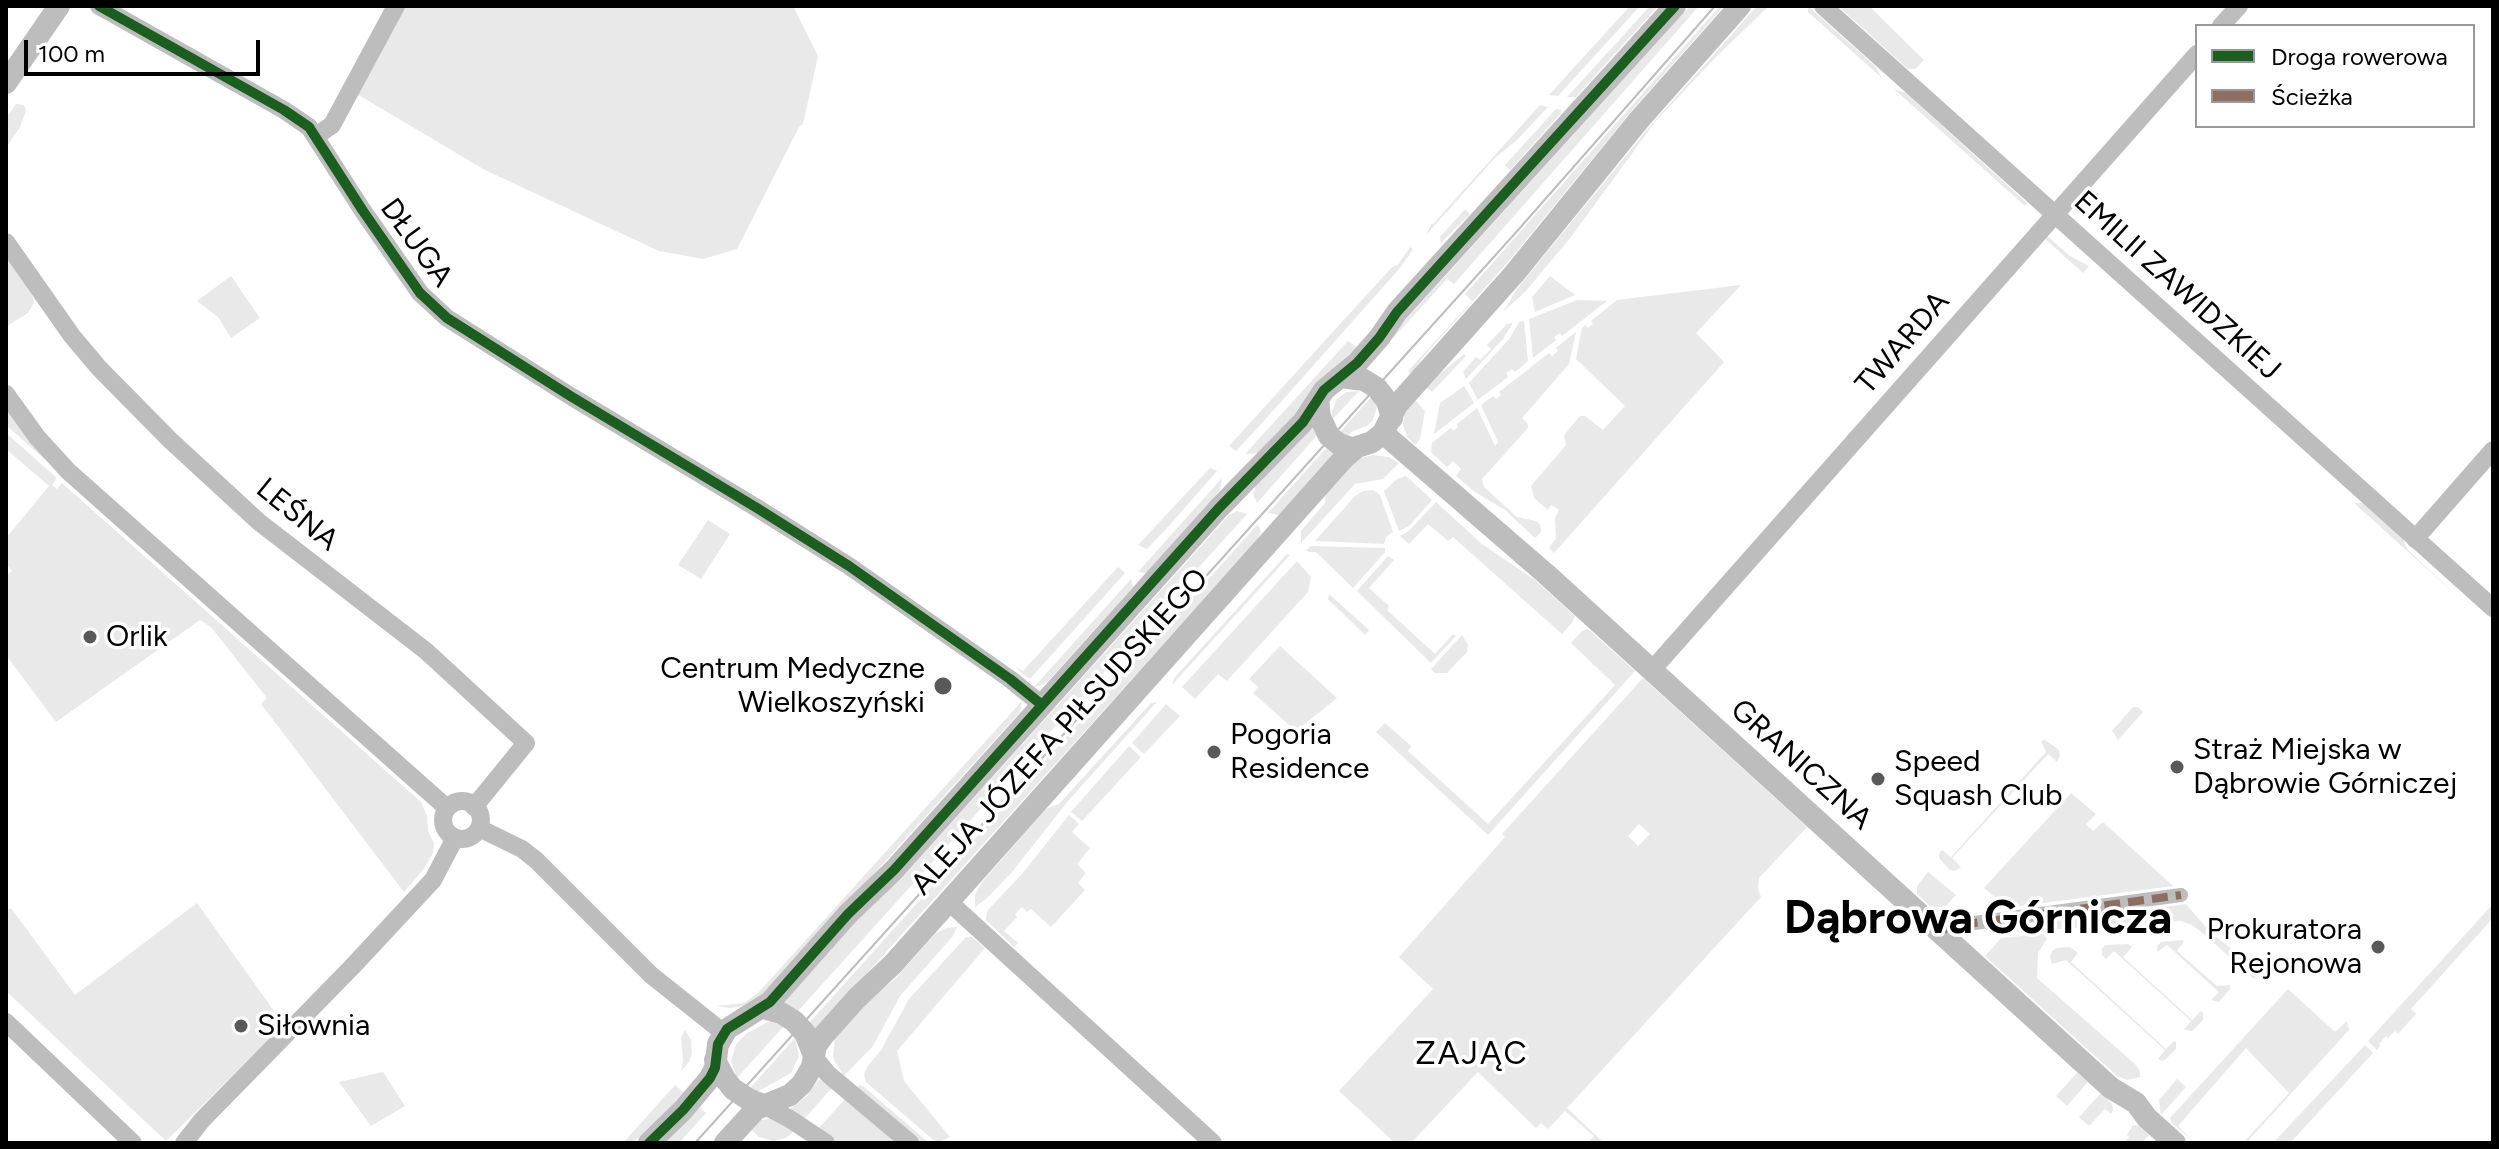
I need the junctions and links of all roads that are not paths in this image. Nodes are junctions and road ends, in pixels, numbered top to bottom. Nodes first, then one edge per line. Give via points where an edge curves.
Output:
1 (59, 6) edge
2 (99, 6) edge
3 (396, 6) edge
4 (1675, 6) edge
5 (1740, 6) edge
6 (1823, 6) edge
7 (2239, 6) edge
8 (2223, 24) edge
9 (2195, 56) edge
10 (6, 83) edge
11 (316, 136) junction
12 (2055, 214) junction
13 (6, 242) edge
14 (1341, 377) junction
15 (6, 394) edge
16 (1318, 400) junction
17 (1387, 426) junction
18 (1354, 449) junction
19 (2493, 450) edge
20 (802, 535) joint
21 (2415, 539) junction
22 (2493, 608) edge
23 (1652, 670) junction
24 (1042, 705) junction
25 (474, 807) junction
26 (447, 808) junction
27 (479, 828) junction
28 (455, 838) junction
29 (2181, 895) dead end
30 (949, 902) junction
31 (1939, 932) junction
32 (763, 1008) junction
33 (6, 1022) edge
34 (724, 1033) junction
35 (814, 1056) junction
36 (715, 1060) junction
37 (763, 1105) junction
38 (133, 1143) edge
39 (184, 1143) edge
40 (649, 1143) edge
41 (725, 1143) edge
42 (826, 1143) edge
43 (910, 1143) edge
44 (1213, 1143) edge
45 (2175, 1143) edge

1 - 10 street
2 - 11 street, DŁUGA via 298,118
3 - 11 street via 332,125
4 - 14 street
5 - 17 street via 1399,403
6 - 12 street, EMILII ZAWIDZKIEJ
7 - 8 street
9 - 12 street, TWARDA
11 - 20 street, DŁUGA via 380,237 435,308
12 - 21 street, EMILII ZAWIDZKIEJ
12 - 23 street, TWARDA
13 - 25 street, LEŚNA via 72,336 170,440 259,522 426,651 526,743
14 - 16 street
14 - 17 street via 1377,388 1387,401
15 - 26 street via 68,471
16 - 18 street via 1329,436
16 - 24 street, ALEJA JÓZEFA PIŁSUDSKIEGO
17 - 18 street via 1372,442
17 - 23 street, GRANICZNA
18 - 30 street, ALEJA JÓZEFA PIŁSUDSKIEGO
19 - 21 street
20 - 24 street, ALEJA JÓZEFA PIŁSUDSKIEGO
21 - 22 street, EMILII ZAWIDZKIEJ
23 - 31 street, GRANICZNA
24 - 32 street, ALEJA JÓZEFA PIŁSUDSKIEGO
25 - 26 street via 460,802
25 - 27 street
26 - 28 street via 443,823
27 - 28 street via 468,838
27 - 34 street via 536,860 651,975
28 - 39 street via 433,880
29 - 31 street
30 - 35 street, ALEJA JÓZEFA PIŁSUDSKIEGO via 823,1036
30 - 44 street
31 - 45 street, GRANICZNA
32 - 34 street
32 - 35 street via 798,1024
33 - 38 street
34 - 36 street
35 - 37 street via 798,1089
35 - 43 street
36 - 37 street via 733,1089
36 - 40 street via 707,1083
37 - 41 street
37 - 42 street

